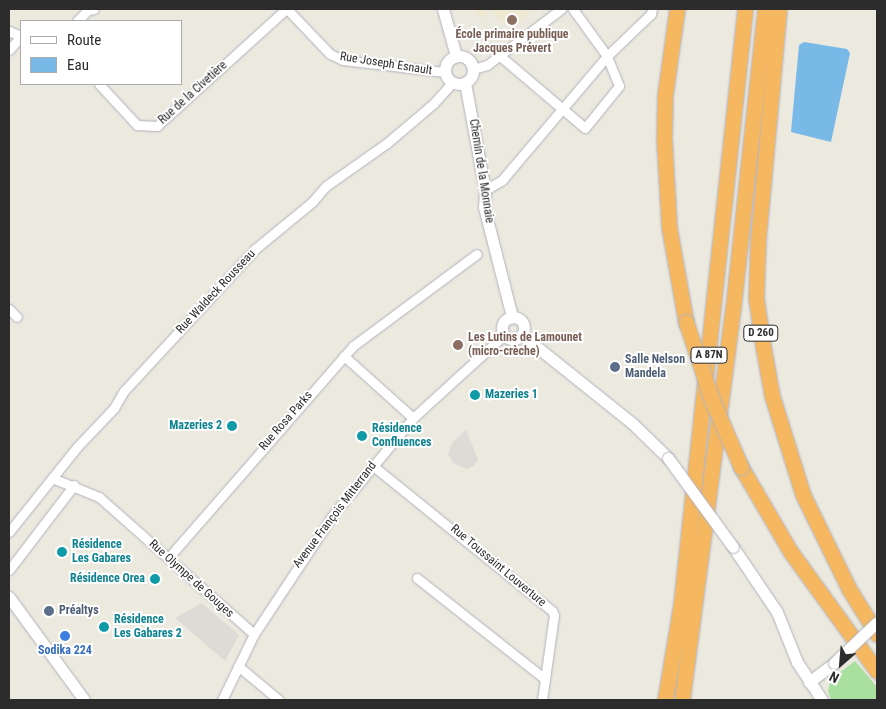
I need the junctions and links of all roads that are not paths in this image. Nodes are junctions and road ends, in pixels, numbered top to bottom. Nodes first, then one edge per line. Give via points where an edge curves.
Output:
1 (94, 9) edge
2 (286, 9) edge
3 (443, 9) edge
4 (561, 9) edge
5 (573, 9) edge
6 (652, 9) edge
7 (677, 9) edge
8 (745, 9) edge
9 (765, 9) edge
10 (779, 9) edge
11 (78, 20) edge
12 (20, 37) edge
13 (9, 50) edge
14 (456, 56) junction
15 (500, 56) junction
16 (607, 56) junction
17 (473, 69) junction
18 (444, 72) junction
19 (452, 83) junction
20 (465, 84) junction
21 (100, 85) edge
22 (562, 109) junction
23 (485, 190) junction
24 (476, 254) dead end
25 (9, 309) edge
26 (17, 317) dead end
27 (512, 317) junction
28 (504, 335) junction
29 (522, 335) junction
30 (344, 356) junction
31 (413, 418) junction
32 (372, 465) junction
33 (52, 478) junction
34 (74, 485) junction
35 (9, 532) edge
36 (169, 557) junction
37 (9, 570) edge
38 (417, 578) dead end
39 (9, 597) edge
40 (877, 622) edge
41 (254, 634) junction
42 (877, 634) edge
43 (238, 666) junction
44 (877, 671) edge
45 (545, 679) junction
46 (809, 682) junction
47 (84, 700) edge
48 (222, 700) edge
49 (278, 700) edge
50 (542, 700) edge
51 (665, 700) edge
52 (682, 700) edge
53 (822, 700) edge

1 - 11 street via 88,10
2 - 18 street, Rue Joseph Esnault via 330,54 343,60
2 - 21 street, Rue de la Civetière via 157,126 137,125
3 - 14 street
4 - 15 street
5 - 16 street
6 - 16 street via 651,14
7 - 44 highway, bridge via 665,94 664,164 674,260 686,322 712,400 741,467 790,551
8 - 51 highway, A 87N via 688,545
9 - 52 highway, A 87N via 734,299
10 - 42 highway, D 260 via 758,238 756,298 763,346 772,396 803,495 849,589
12 - 13 street
14 - 17 street via 466,57
14 - 18 street via 446,64
15 - 17 street
15 - 22 street
16 - 22 street
16 - 22 street via 619,86 585,128
17 - 20 street via 472,78
18 - 19 street
19 - 20 street
19 - 33 street, Rue Waldeck Rousseau via 433,104 387,143 326,186 312,202 255,249 165,345
20 - 23 street, Chemin de la Monnaie
22 - 23 street via 502,180
23 - 27 street, Chemin de la Monnaie via 484,207
24 - 30 street, Rue Rosa Parks
25 - 26 street
27 - 28 street via 502,326
27 - 29 street via 524,325
28 - 29 street via 513,340
28 - 31 street, Avenue François Mitterrand
29 - 46 street, bridge via 633,424 668,458 777,612
30 - 31 street
30 - 36 street, Rue Rosa Parks
31 - 32 street, Avenue François Mitterrand
32 - 41 street, Avenue François Mitterrand via 298,564
32 - 45 street, Rue Toussaint Louverture via 552,610
33 - 34 street, Rue Olympe de Gouges
33 - 35 street, Rue Waldeck Rousseau
34 - 36 street, Rue Olympe de Gouges via 98,498
34 - 37 street
36 - 41 street, Rue Olympe de Gouges
38 - 45 street
39 - 47 street
40 - 46 street, bridge
41 - 43 street, Avenue François Mitterrand
43 - 48 street, Avenue François Mitterrand
43 - 49 street
45 - 50 street, Rue Toussaint Louverture
46 - 53 street

